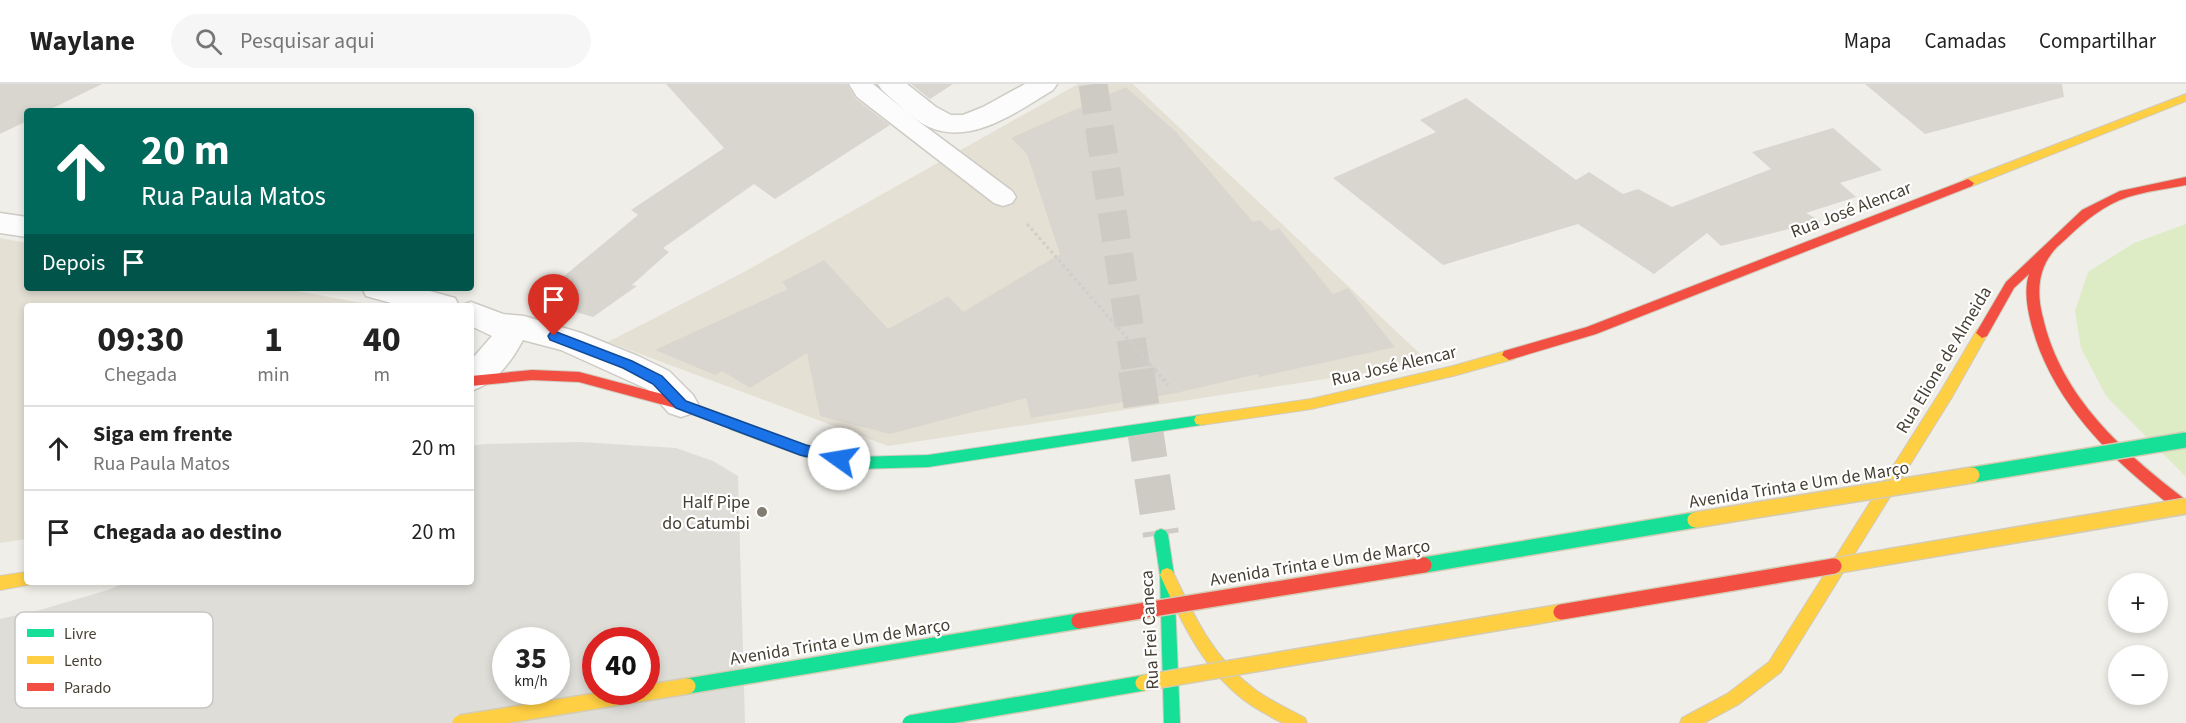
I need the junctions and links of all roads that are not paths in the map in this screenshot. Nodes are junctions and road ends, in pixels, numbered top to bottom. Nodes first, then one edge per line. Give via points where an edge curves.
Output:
1 (861, 84) edge
2 (891, 84) edge
3 (1044, 84) edge
4 (2186, 97) edge
5 (2186, 181) edge
6 (1003, 197) road end
7 (0, 222) edge
8 (24, 226) edge
9 (2046, 248) junction
10 (388, 291) edge
11 (433, 303) edge
12 (474, 315) edge
13 (501, 325) junction
14 (474, 377) edge
15 (474, 379) edge
16 (681, 404) junction
17 (2186, 440) edge
18 (2186, 507) edge
19 (1161, 535) tunnel mouth
20 (1167, 575) junction
21 (24, 579) edge
22 (0, 583) edge
23 (460, 723) edge
24 (910, 723) edge
25 (1172, 723) edge
26 (1299, 723) edge
27 (1688, 723) edge

1 - 6 lane via 865,92 905,124
2 - 3 street via 940,122 961,123 980,120
4 - 16 main road, Rua José Alencar via 1591,331 1453,371 1311,404 928,461 856,463 805,451
5 - 9 main road, Rua Elione de Almeida via 2124,194 2086,213
7 - 8 street
9 - 18 main road via 2033,285 2037,330 2059,380 2099,434 2159,489
9 - 27 main road, Rua Elione de Almeida via 2010,285 1775,667 1733,699
10 - 11 street
12 - 13 street
13 - 14 street via 509,334 505,346
13 - 16 street via 570,341 627,365 658,380
15 - 16 main road, Rua José Alencar via 579,377
17 - 23 main road, Avenida Trinta e Um de Março, bridge
18 - 24 main road, bridge
19 - 20 main road, Rua Frei Caneca
20 - 25 main road, Rua Frei Caneca
20 - 26 main road via 1192,631 1219,665 1239,687
21 - 22 main road

